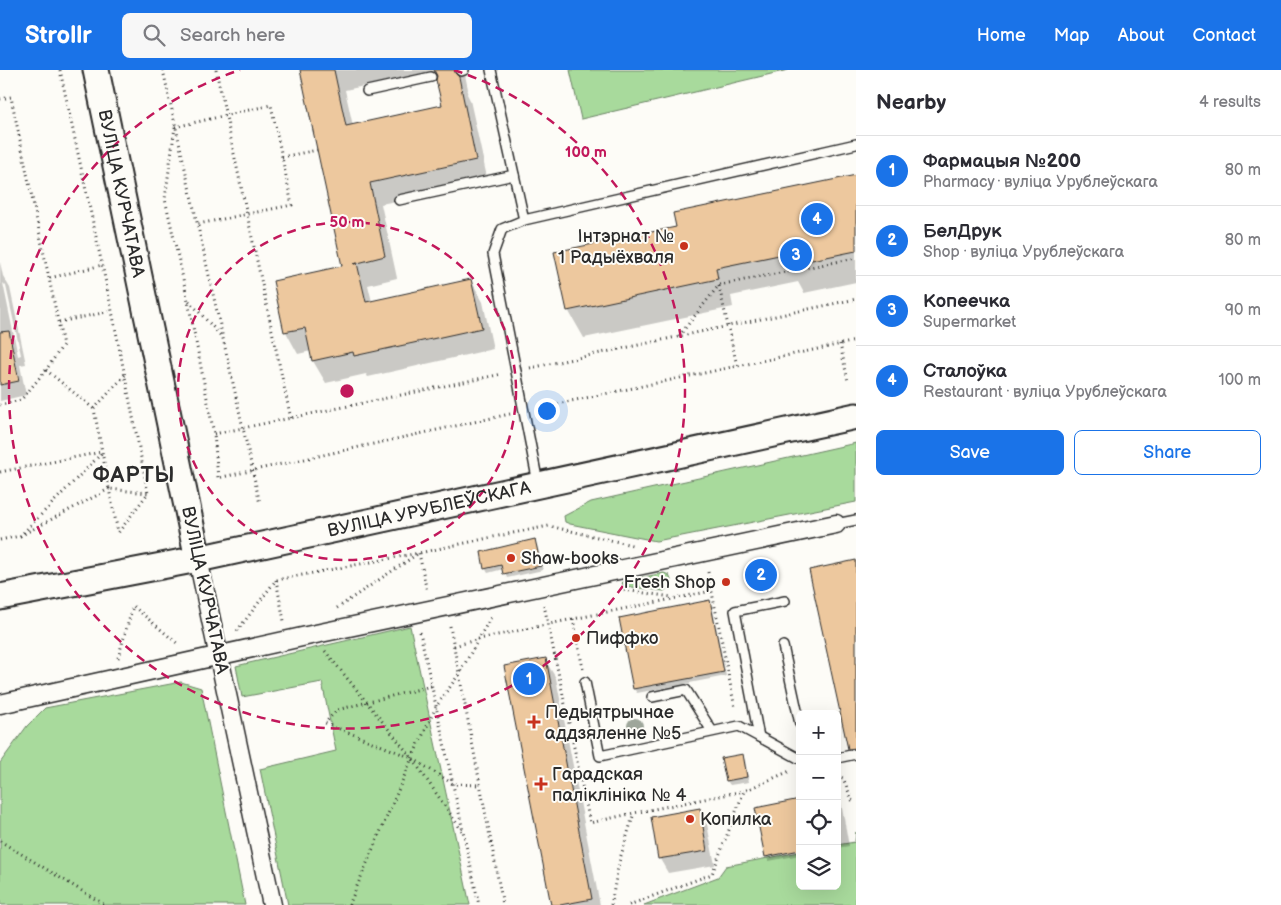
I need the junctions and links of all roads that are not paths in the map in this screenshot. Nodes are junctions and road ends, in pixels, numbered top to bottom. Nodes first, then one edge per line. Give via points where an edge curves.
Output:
1 (96, 70) edge
2 (491, 70) edge
3 (432, 77) dead end
4 (367, 91) dead end
5 (856, 144) edge
6 (514, 175) junction
7 (399, 200) dead end
8 (524, 220) junction
9 (856, 416) edge
10 (539, 485) junction
11 (856, 520) edge
12 (836, 524) joint
13 (198, 559) junction
14 (0, 597) edge
15 (785, 601) dead end
16 (783, 646) dead end
17 (218, 656) junction
18 (585, 682) road end
19 (652, 697) dead end
20 (0, 704) edge
21 (797, 710) edge
22 (712, 731) junction
23 (760, 737) junction
24 (856, 754) edge
25 (796, 757) edge
26 (841, 757) edge
27 (272, 905) edge

1 - 13 main road, ВУЛІЦА КУРЧАТАВА
2 - 6 lane
3 - 4 lane
5 - 8 lane
6 - 7 lane
6 - 8 lane
8 - 10 lane via 502,229 493,254
9 - 10 main road, ВУЛІЦА УРУБЛЕЎСКАГА
10 - 13 main road, ВУЛІЦА УРУБЛЕЎСКАГА
11 - 12 lane
12 - 17 street
13 - 14 main road, ВУЛІЦА УРУБЛЕЎСКАГА
13 - 17 street, ВУЛІЦА КУРЧАТАВА
15 - 23 lane via 735,611
16 - 21 lane
17 - 20 street
17 - 27 street, ВУЛІЦА КУРЧАТАВА
18 - 22 lane via 600,756
19 - 22 lane via 686,690
22 - 23 lane via 739,726
23 - 25 lane
24 - 26 lane

